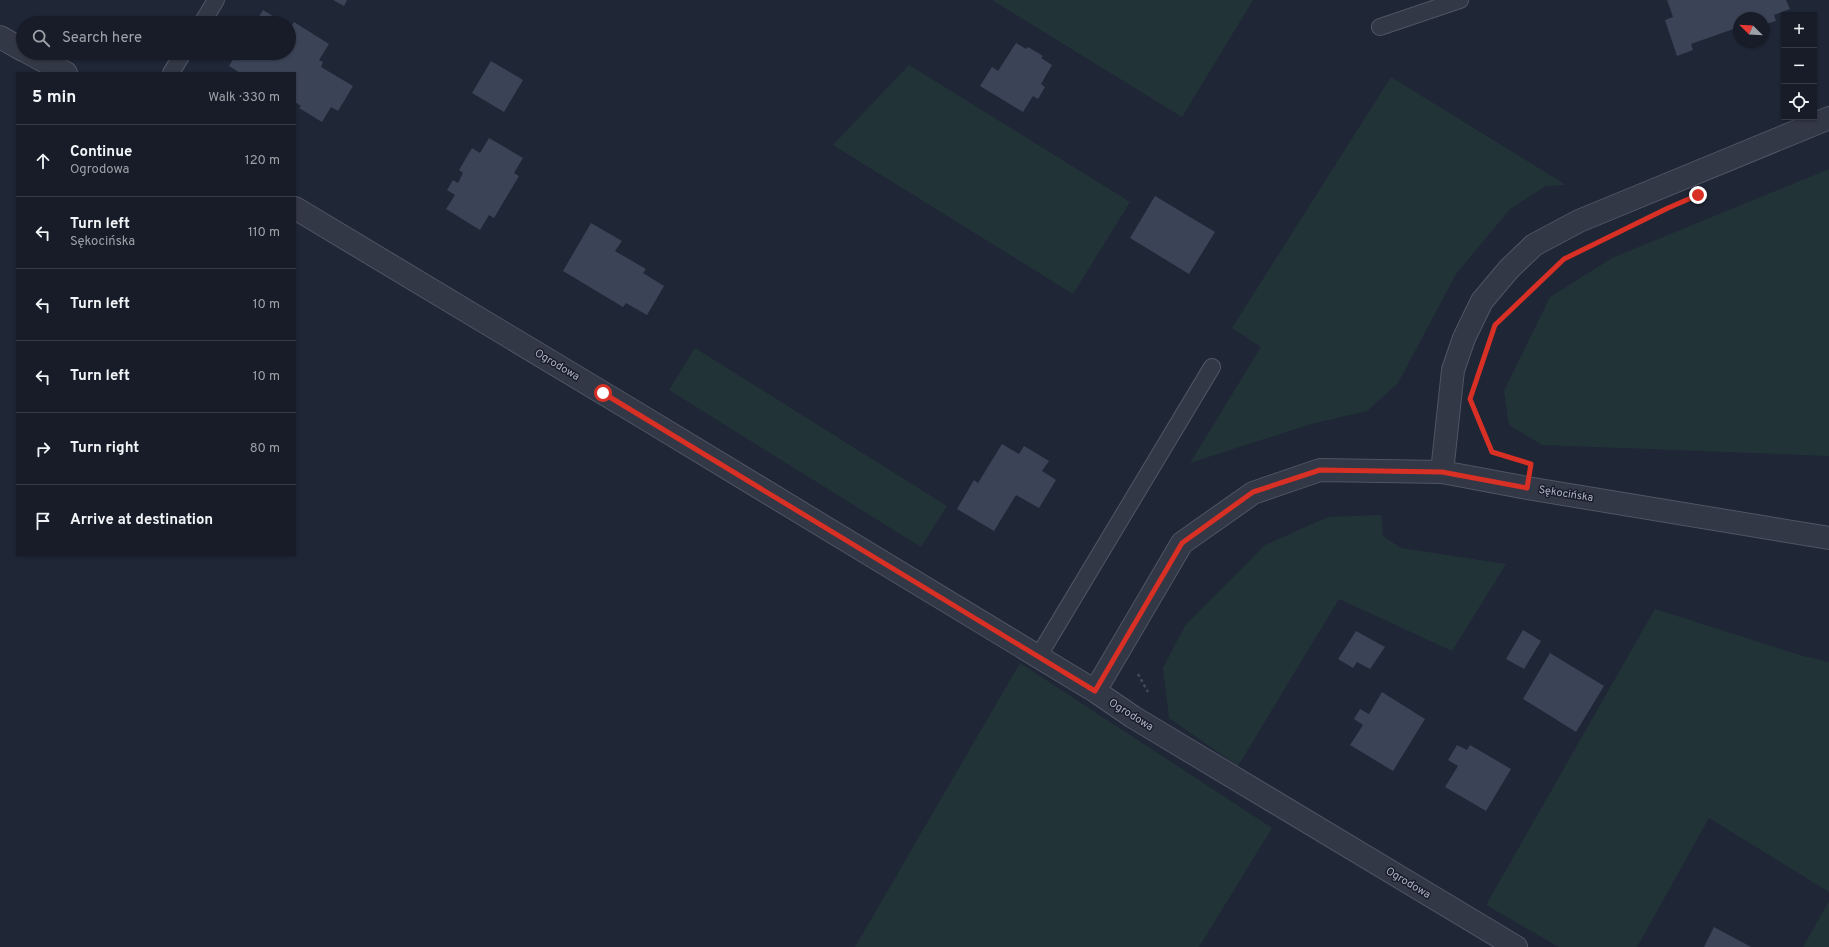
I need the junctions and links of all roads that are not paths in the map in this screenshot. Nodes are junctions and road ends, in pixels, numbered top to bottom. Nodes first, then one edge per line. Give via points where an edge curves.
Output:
1 (216, 0) edge
2 (1460, 0) edge
3 (206, 16) edge
4 (1380, 27) dead end
5 (0, 37) edge
6 (16, 46) edge
7 (42, 60) edge
8 (179, 60) edge
9 (64, 72) edge
10 (172, 72) edge
11 (1829, 118) edge
12 (296, 209) edge
13 (1212, 367) dead end
14 (1442, 472) junction
15 (1829, 538) edge
16 (1038, 657) junction
17 (1095, 691) junction
18 (1503, 944) edge

1 - 3 lane
2 - 4 lane
5 - 6 street
7 - 9 street
8 - 10 lane
11 - 14 street via 1579,221 1534,245 1482,301 1464,338 1453,370
12 - 16 street, Ogrodowa
13 - 16 lane
14 - 15 street, Sękocińska
14 - 17 street, Sękocińska via 1320,470 1253,492 1182,543
16 - 17 street, Ogrodowa
17 - 18 street, Ogrodowa via 1133,717

